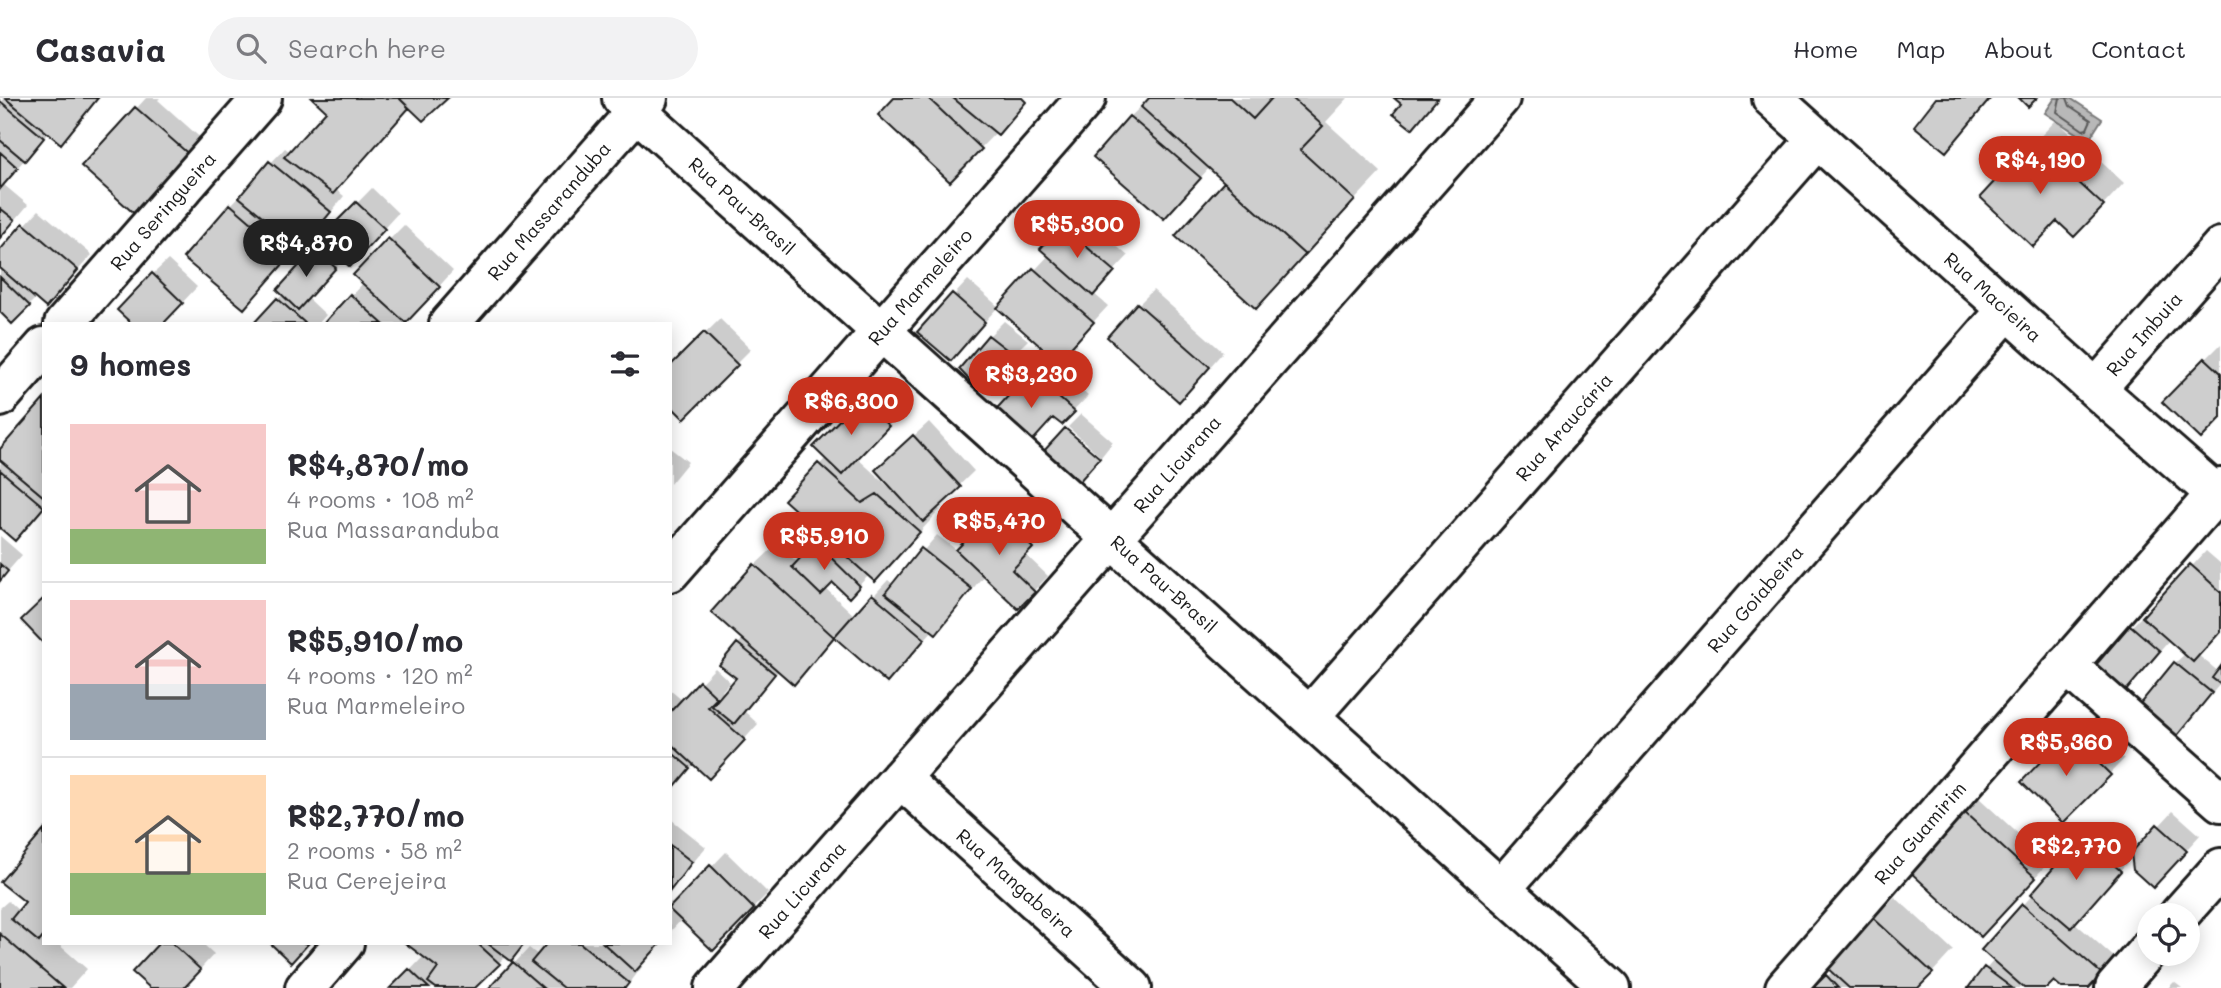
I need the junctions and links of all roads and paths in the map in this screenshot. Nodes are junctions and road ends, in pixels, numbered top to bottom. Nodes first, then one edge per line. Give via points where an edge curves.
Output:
1 (262, 98) edge
2 (1086, 98) edge
3 (1500, 98) edge
4 (1772, 98) edge
5 (635, 102) edge
6 (1817, 139) junction
7 (2221, 247) edge
8 (2007, 310) junction
9 (66, 322) edge
10 (452, 322) edge
11 (881, 331) junction
12 (42, 349) edge
13 (2096, 389) junction
14 (0, 397) edge
15 (2218, 491) edge
16 (1112, 538) junction
17 (672, 570) edge
18 (2066, 665) junction
19 (1310, 716) junction
20 (900, 778) junction
21 (2221, 802) edge
22 (2221, 868) edge
23 (1502, 888) junction
24 (2190, 903) edge
25 (342, 945) edge
26 (2137, 963) edge
27 (305, 988) edge
28 (715, 988) edge
29 (1132, 988) edge
30 (1611, 988) edge
31 (1785, 988) edge
32 (2115, 988) edge

1 - 9 street, Rua Seringueira
2 - 11 street, Rua Marmeleiro
3 - 16 street, Rua Licurana
4 - 6 street, Rua Macieira
5 - 10 street, Rua Massaranduba
5 - 11 street, Rua Pau-Brasil
6 - 8 street, Rua Macieira
6 - 19 street, Rua Araucária
7 - 13 street, Rua Imbuia
8 - 13 street, Rua Macieira
8 - 23 street, Rua Goiabeira
11 - 16 street, Rua Pau-Brasil
11 - 17 street, Rua Marmeleiro
12 - 14 street
13 - 15 street, Rua Macieira
15 - 18 street, Rua Guamirim
16 - 19 street, Rua Pau-Brasil
16 - 20 street, Rua Licurana
18 - 21 street
18 - 31 street, Rua Guamirim
19 - 23 street, Rua Pau-Brasil
20 - 28 street, Rua Licurana
20 - 29 street, Rua Mangabeira
22 - 24 street
23 - 30 street, Rua Pau-Brasil
25 - 27 street
26 - 32 street

